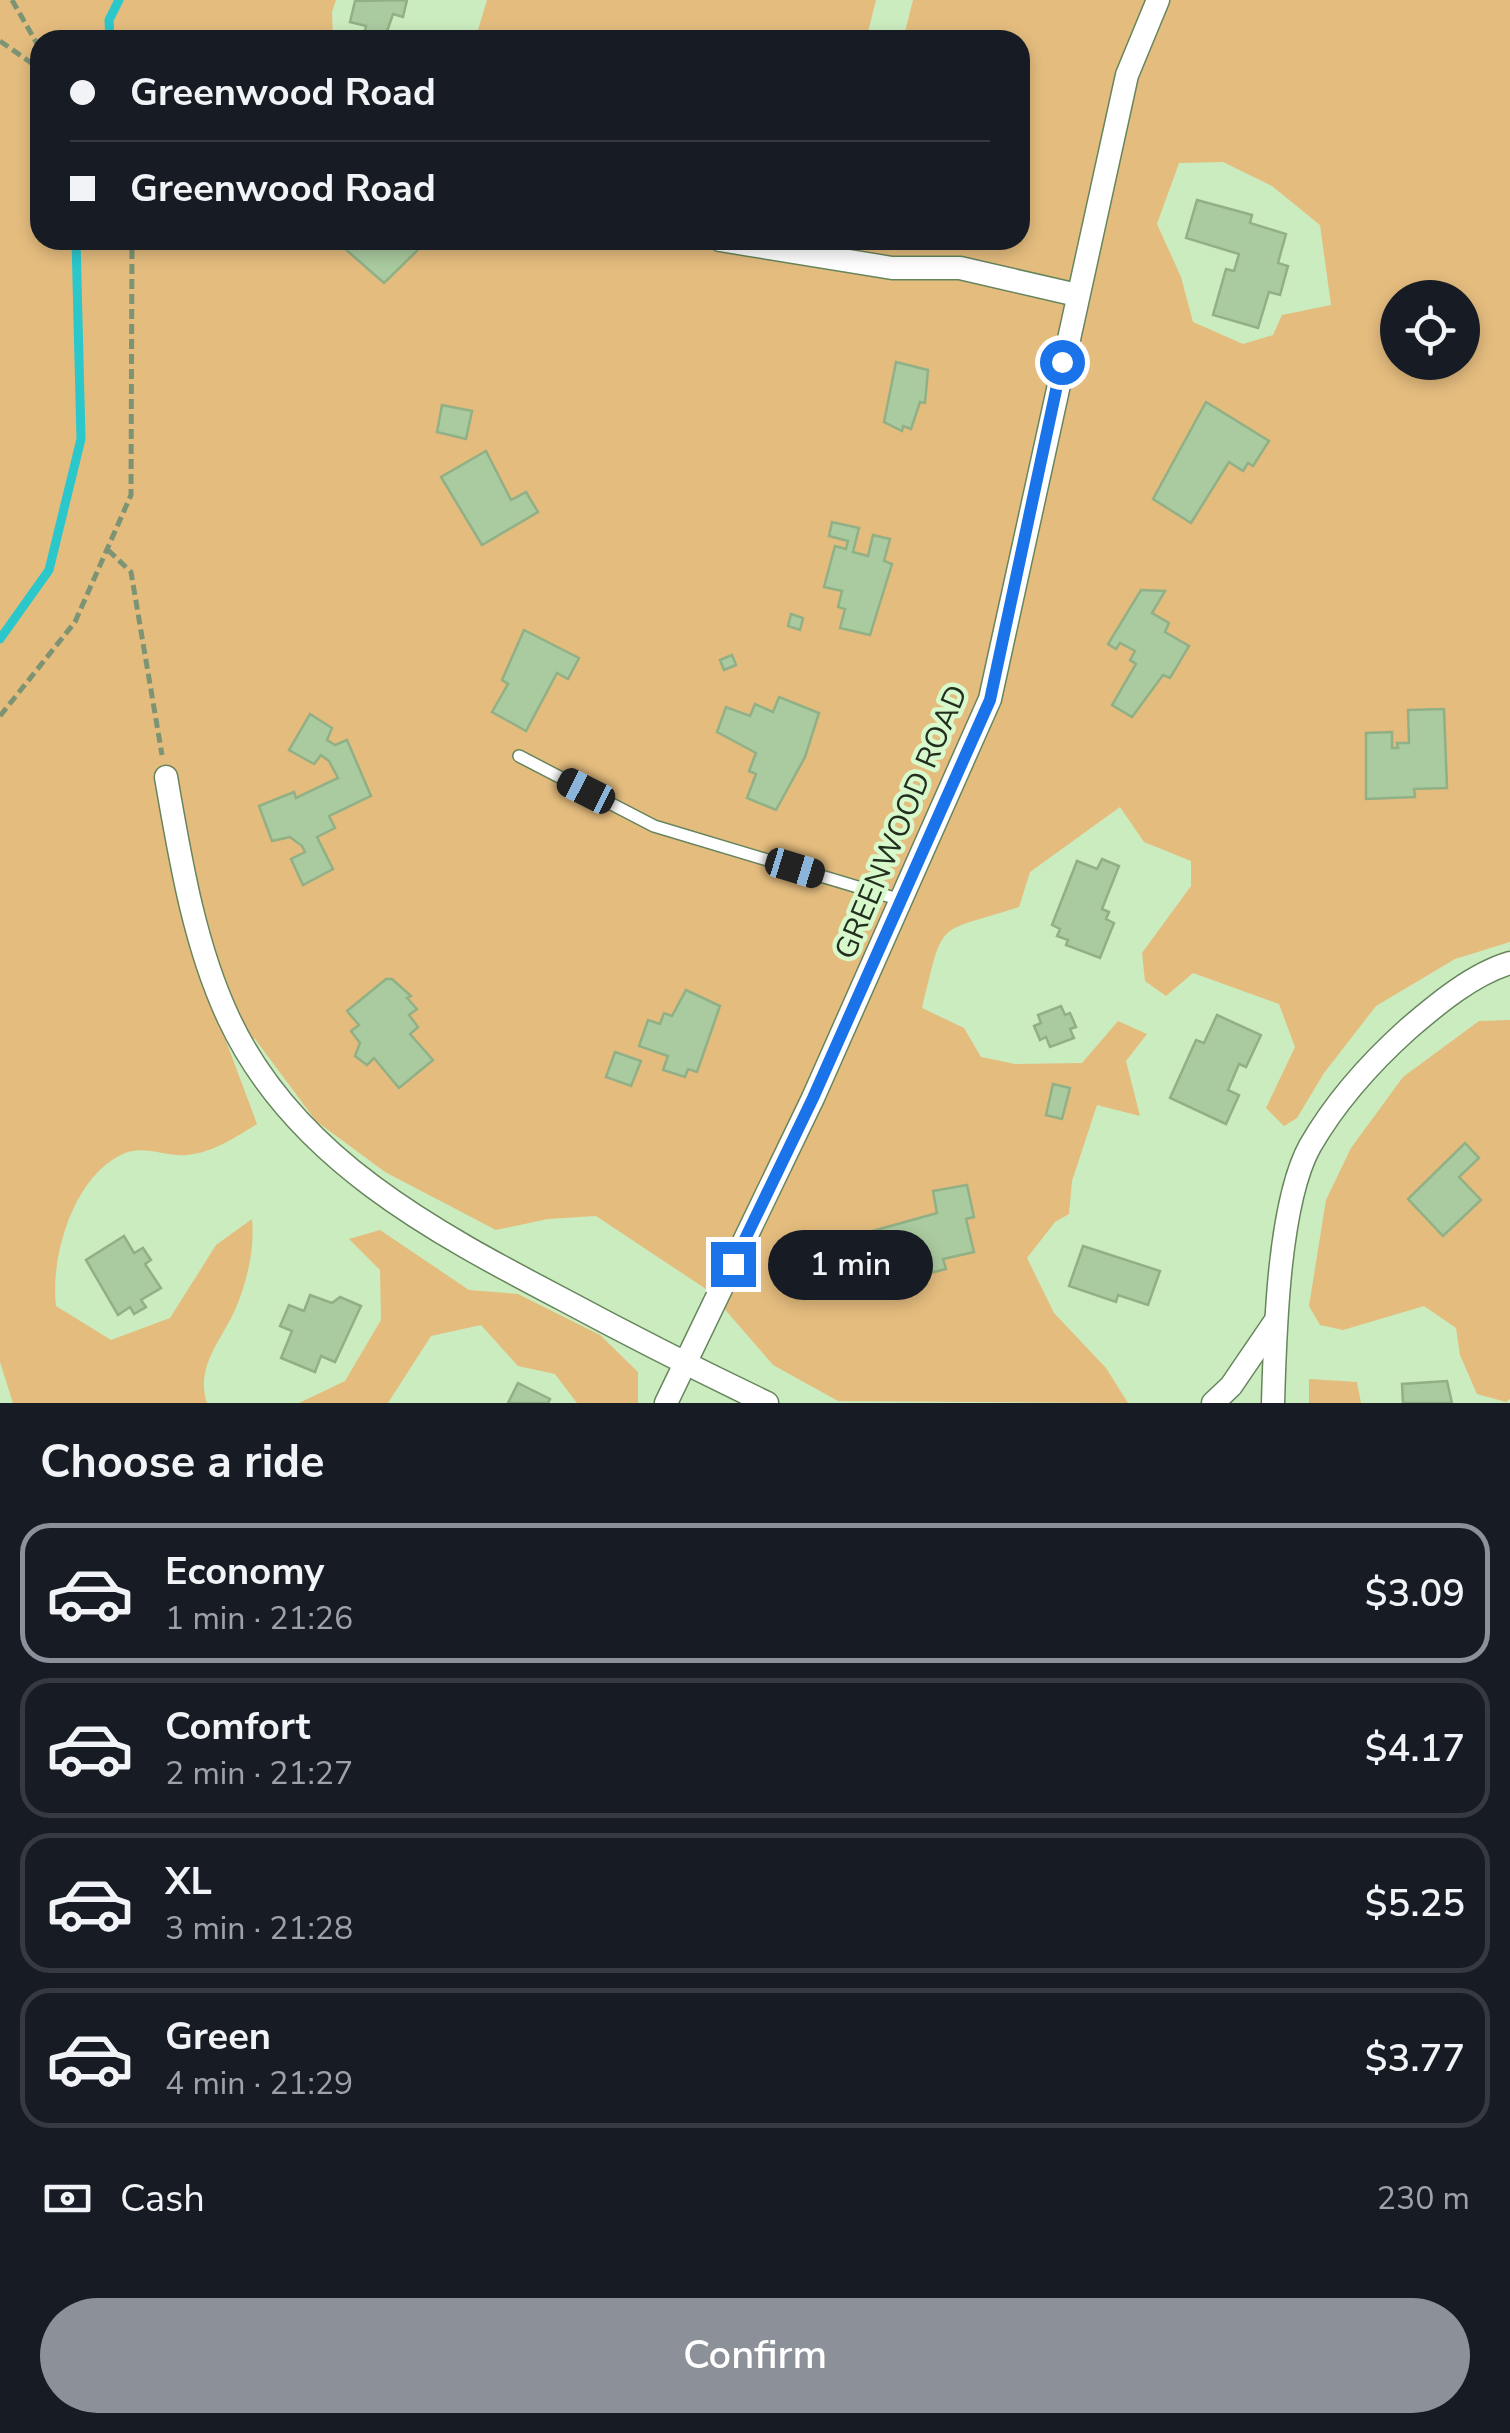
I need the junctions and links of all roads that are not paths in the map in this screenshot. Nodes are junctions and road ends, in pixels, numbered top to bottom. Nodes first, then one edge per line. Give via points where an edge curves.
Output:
1 (1158, 0) edge
2 (781, 250) edge
3 (1077, 295) junction
4 (519, 756) dead end
5 (166, 777) road end
6 (901, 900) junction
7 (1510, 964) edge
8 (1275, 1321) junction
9 (686, 1364) junction
10 (666, 1403) edge
11 (767, 1403) edge
12 (1212, 1403) edge
13 (1272, 1403) edge

1 - 3 street, GREENWOOD ROAD via 1127,76
2 - 3 street via 892,268 960,268
3 - 6 street, GREENWOOD ROAD via 990,700
4 - 6 lane via 654,826
5 - 9 street via 193,909 228,1018 268,1086 315,1140 437,1234
6 - 9 street, GREENWOOD ROAD
7 - 8 street via 1490,969 1425,1014 1362,1070 1308,1149 1289,1220
8 - 12 street
8 - 13 street
9 - 10 street, GREENWOOD ROAD
9 - 11 street

